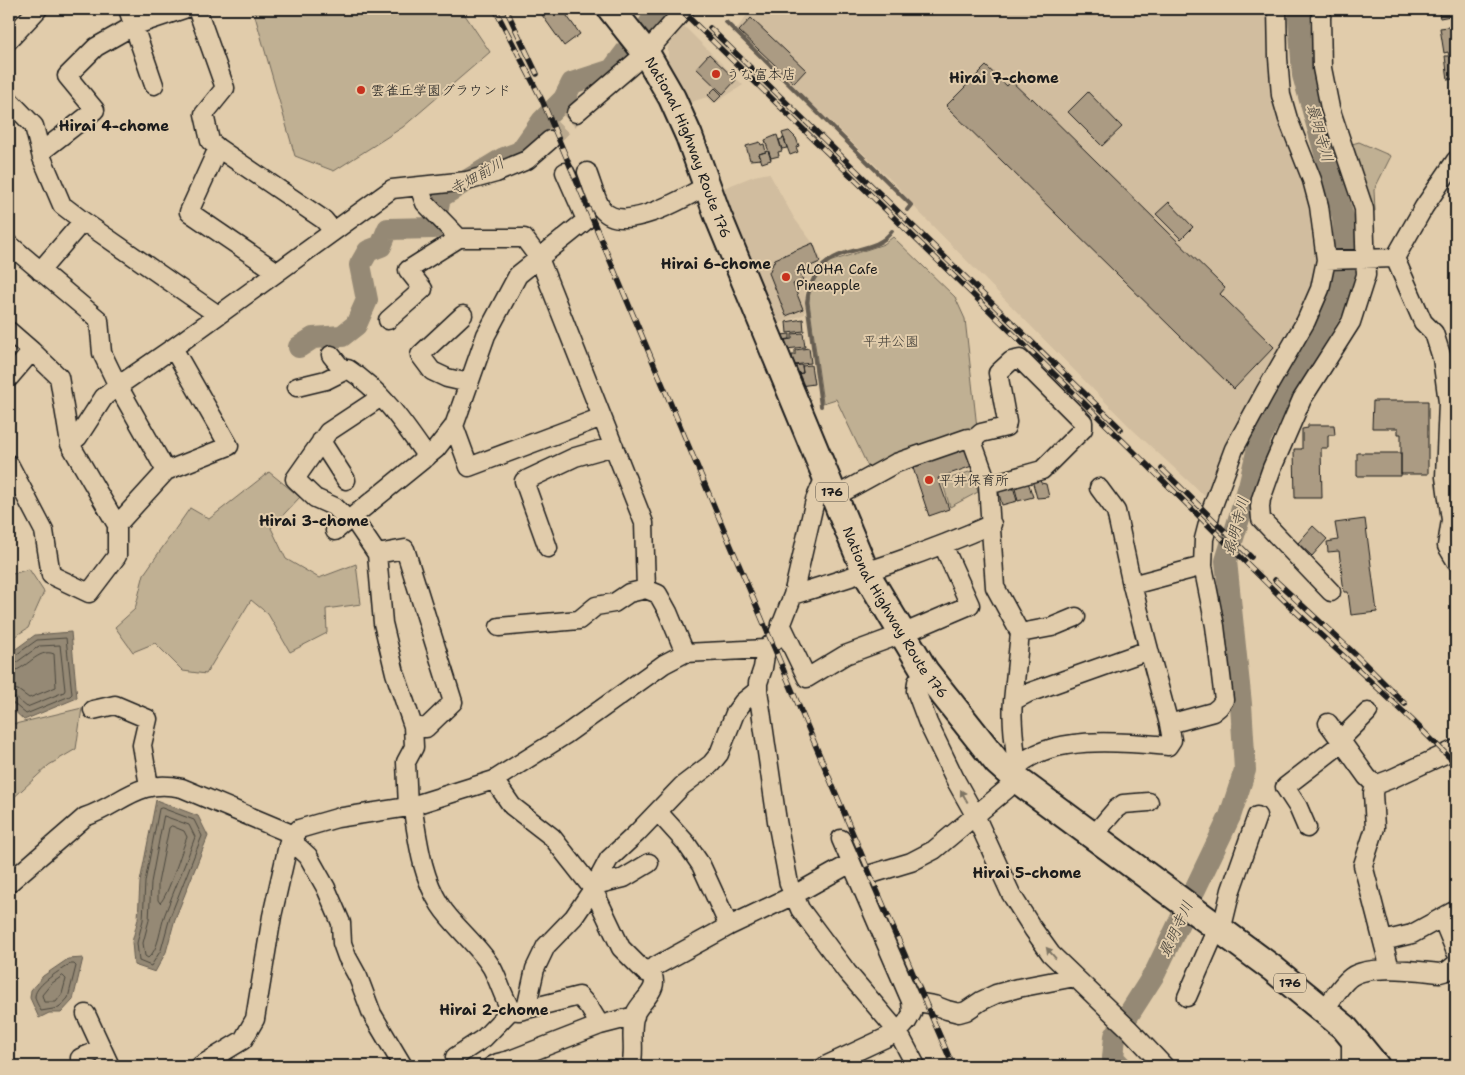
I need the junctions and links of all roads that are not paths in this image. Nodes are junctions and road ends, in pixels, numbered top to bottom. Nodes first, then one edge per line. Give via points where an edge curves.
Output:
1 (38, 9) edge
2 (184, 9) edge
3 (197, 9) edge
4 (611, 9) edge
5 (685, 9) edge
6 (1278, 9) edge
7 (1322, 9) edge
8 (131, 17) edge
9 (9, 40) edge
10 (646, 53) junction
11 (154, 86) dead end
12 (9, 100) edge
13 (576, 113) tunnel mouth
14 (550, 140) tunnel mouth
15 (218, 148) junction
16 (41, 152) junction
17 (1456, 160) edge
18 (565, 172) dead end
19 (587, 172) dead end
20 (706, 186) junction
21 (419, 187) junction
22 (83, 222) junction
23 (333, 231) junction
24 (458, 238) junction
25 (9, 243) edge
26 (539, 258) junction
27 (1364, 258) junction
28 (1395, 258) junction
29 (1330, 260) junction
30 (40, 271) junction
31 (277, 272) junction
32 (218, 315) junction
33 (463, 316) dead end
34 (388, 320) dead end
35 (9, 331) edge
36 (174, 348) junction
37 (32, 351) junction
38 (331, 355) dead end
39 (343, 370) junction
40 (9, 378) edge
41 (469, 383) junction
42 (118, 386) junction
43 (297, 387) dead end
44 (381, 397) junction
45 (602, 417) junction
46 (454, 426) junction
47 (321, 441) junction
48 (972, 441) junction
49 (70, 444) junction
50 (614, 446) junction
51 (427, 457) junction
52 (9, 464) edge
53 (166, 471) junction
54 (346, 480) dead end
55 (988, 485) junction
56 (830, 487) junction
57 (1099, 488) dead end
58 (1454, 519) edge
59 (345, 523) junction
60 (992, 524) junction
61 (117, 525) junction
62 (943, 545) junction
63 (548, 548) dead end
64 (377, 554) junction
65 (1456, 561) edge
66 (1203, 566) junction
67 (866, 573) junction
68 (1132, 585) junction
69 (646, 589) junction
70 (1330, 592) dead end
71 (793, 595) junction
72 (1076, 618) dead end
73 (781, 624) junction
74 (499, 627) dead end
75 (1020, 633) junction
76 (902, 634) junction
77 (766, 649) junction
78 (1149, 650) junction
79 (686, 653) junction
80 (925, 671) junction
81 (758, 690) junction
82 (1012, 701) junction
83 (93, 710) dead end
84 (1368, 712) dead end
85 (1328, 723) dead end
86 (1169, 724) junction
87 (413, 726) junction
88 (1341, 741) junction
89 (1456, 749) edge
90 (1017, 773) junction
91 (494, 780) junction
92 (1375, 785) junction
93 (149, 786) junction
94 (1149, 802) dead end
95 (410, 806) junction
96 (658, 812) junction
97 (975, 815) junction
98 (1257, 816) dead end
99 (1307, 828) dead end
100 (294, 835) junction
101 (1093, 836) junction
102 (841, 840) dead end
103 (649, 863) dead end
104 (854, 870) junction
105 (9, 883) edge
106 (594, 887) junction
107 (794, 895) junction
108 (1449, 914) edge
109 (729, 926) junction
110 (1219, 929) junction
111 (1383, 941) junction
112 (1456, 952) edge
113 (1456, 964) edge
114 (1390, 969) junction
115 (649, 970) junction
116 (1074, 977) junction
117 (1187, 997) dead end
118 (911, 1001) junction
119 (518, 1010) junction
120 (1324, 1011) junction
121 (86, 1014) dead end
122 (635, 1016) junction
123 (600, 1024) junction
124 (898, 1032) junction
125 (1350, 1036) junction
126 (102, 1048) junction
127 (80, 1058) dead end
128 (453, 1063) edge
129 (110, 1066) edge
130 (200, 1066) edge
131 (403, 1066) edge
132 (492, 1066) edge
133 (631, 1066) edge
134 (825, 1066) edge
135 (916, 1066) edge
136 (1164, 1066) edge
137 (1351, 1066) edge
138 (1376, 1066) edge

1 - 9 street
2 - 8 street
3 - 15 street via 225,88 204,114 210,141
4 - 10 highway, National Highway Route 176 / 176
5 - 10 street
6 - 29 street via 1281,95 1312,180
7 - 27 street via 1322,68 1330,108 1364,209
8 - 11 street
8 - 16 street via 67,76 95,110
10 - 13 street
10 - 20 highway, National Highway Route 176 / 176 via 672,98
12 - 16 street via 34,126
14 - 21 street via 527,160 496,173 467,181
15 - 23 street via 324,220
15 - 31 street via 189,212
16 - 22 street via 62,205
17 - 28 street
18 - 26 street via 584,222
19 - 20 street via 602,209 610,215 627,219 678,202
20 - 56 highway, National Highway Route 176 / 176
21 - 23 street via 392,189
21 - 24 street via 425,203
22 - 30 street
22 - 32 street
23 - 31 street
24 - 26 street via 524,238
24 - 34 street via 408,270 423,288
25 - 30 street
26 - 41 street via 518,275 486,335
26 - 45 street
27 - 28 street
27 - 29 street
27 - 70 street via 1366,275 1351,322 1302,399 1272,468 1260,507 1260,520
28 - 58 street via 1422,322 1434,333 1442,358 1448,402 1445,477
29 - 66 street via 1306,321 1234,450 1212,508 1204,539
30 - 42 street via 98,320 102,353
31 - 32 street
32 - 36 street
33 - 41 street via 420,355 432,371
35 - 37 street
36 - 42 street
36 - 53 street via 229,446
37 - 40 street
37 - 49 street via 59,377
38 - 39 street
39 - 43 street via 326,380
39 - 44 street via 348,369 359,376
41 - 46 street
42 - 49 street via 104,397
42 - 53 street
44 - 47 street via 328,432
44 - 51 street
45 - 46 street via 469,467
45 - 50 street
46 - 51 street
47 - 54 street
47 - 59 street via 295,479 315,498 336,507
48 - 55 street
48 - 55 street via 981,433 1006,428 998,373 1011,361 1020,359 1083,422 1083,429 1042,470
48 - 56 street via 968,438
49 - 61 street
50 - 63 street via 575,457 524,480
50 - 69 street via 644,523
51 - 59 street
52 - 61 street via 44,531 51,575 89,593 116,556
53 - 61 street
55 - 60 street
56 - 67 highway, National Highway Route 176 / 176
56 - 71 street via 815,500
57 - 68 street via 1116,511
58 - 65 street via 1447,546
59 - 64 street
60 - 62 street
60 - 75 street via 995,587
62 - 67 street
62 - 76 street via 970,605
64 - 87 street via 383,623
64 - 87 street via 404,549 453,702 426,728
66 - 68 street
66 - 86 street via 1215,626 1224,700 1213,712
67 - 71 street
67 - 76 highway, National Highway Route 176 / 176
68 - 78 street
69 - 74 street via 629,593 614,603 596,606 579,620
69 - 79 street via 658,594
71 - 73 street
72 - 75 street
73 - 76 street via 808,678 845,655
73 - 77 street via 776,639
75 - 82 street
76 - 80 highway, National Highway Route 176 / 176
77 - 79 street
77 - 81 street
78 - 82 street
78 - 86 street
79 - 91 street via 664,664 565,735
80 - 90 highway, National Highway Route 176 / 176 via 997,762
97 -> 80 street via 928,723 916,691 917,682
81 - 96 street via 743,702 735,714 719,754 711,764 682,786
81 - 107 street via 777,821
82 - 90 street
83 - 93 street via 115,705 148,719 142,744
84 - 88 street
85 - 88 street
86 - 90 street via 1172,740 1168,746 1065,744 1037,755
87 - 95 street via 414,747 406,762
88 - 92 street
88 - 99 street via 1285,787
89 - 92 street
90 - 97 street
90 - 101 highway, National Highway Route 176 / 176
91 - 95 street
91 - 106 street via 512,806 552,837
92 - 111 street via 1375,828 1363,864
93 - 100 street via 182,788
93 - 105 street via 100,812 85,816
94 - 101 street via 1123,804 1116,808
95 - 100 street via 337,818 299,829
95 - 119 street via 425,875 440,906 492,969 505,1001
96 - 106 street via 609,859
96 - 109 street via 686,843 700,865
97 - 104 street via 934,850 911,862
116 -> 97 street via 1051,954 1011,894
98 - 110 street
100 - 130 street via 289,841 272,916 255,1019 243,1040
100 - 131 street via 296,844 308,856 326,888 341,923 347,957 372,1014
101 - 110 highway, National Highway Route 176 / 176
102 - 104 street
103 - 106 street via 624,878
104 - 107 street
104 - 118 street
106 - 115 street via 621,948 645,972
106 - 119 street via 574,917 546,946
107 - 109 street
107 - 124 street via 847,972
108 - 111 street via 1412,934
108 - 112 street
109 - 115 street
110 - 117 street
110 - 120 highway, National Highway Route 176 / 176
111 - 114 street
113 - 114 street via 1440,973
114 - 120 street via 1361,972 1351,977
115 - 122 street via 654,984
116 - 118 street via 996,994 959,1013
116 - 136 street
118 - 124 street via 912,1013
119 - 123 street via 579,996
119 - 128 street
120 - 125 highway, National Highway Route 176 / 176
121 - 126 street
122 - 123 street
122 - 133 street
123 - 132 street
124 - 134 street
124 - 135 street
125 - 137 street
125 - 138 highway, National Highway Route 176 / 176
126 - 127 street
126 - 129 street

